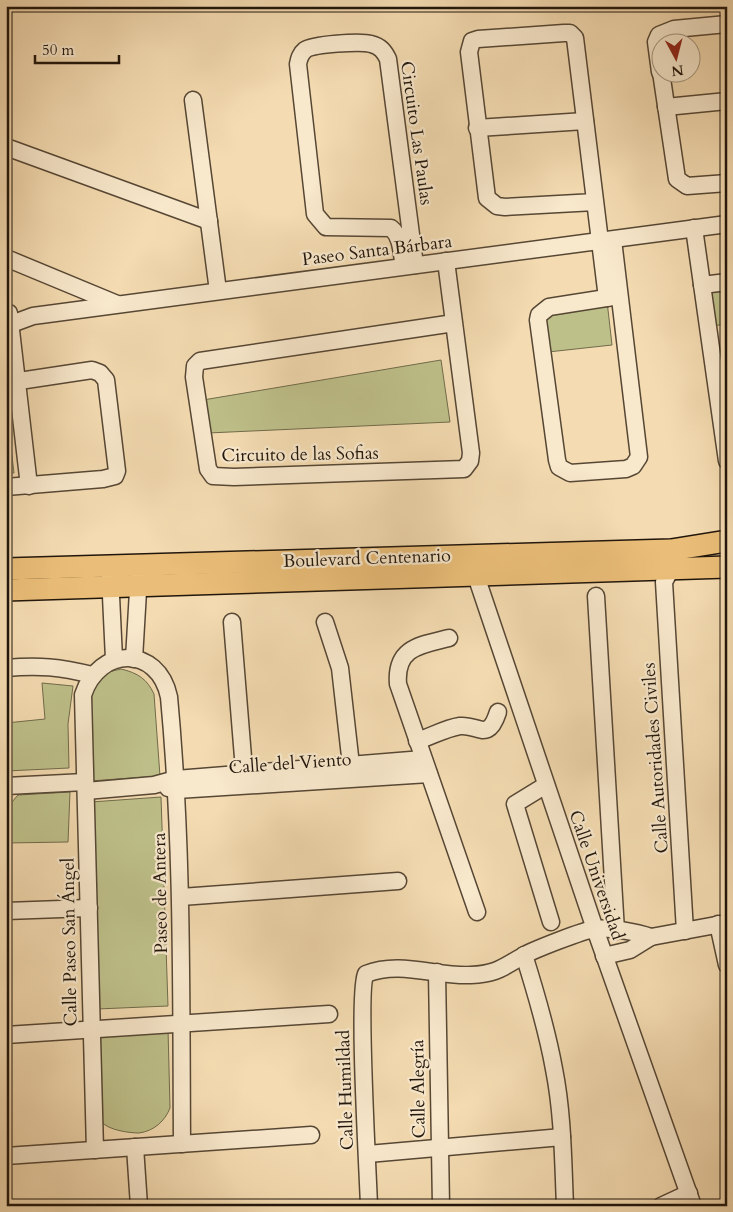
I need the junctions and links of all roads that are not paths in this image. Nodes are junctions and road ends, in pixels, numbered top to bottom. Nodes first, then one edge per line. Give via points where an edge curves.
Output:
1 (727, 24) edge
2 (666, 32) edge
3 (662, 82) edge
4 (193, 100) dead end
5 (727, 101) edge
6 (666, 107) junction
7 (585, 121) junction
8 (477, 128) junction
9 (6, 147) edge
10 (727, 183) edge
11 (595, 202) junction
12 (209, 221) junction
13 (727, 224) edge
14 (694, 228) junction
15 (606, 240) junction
16 (6, 258) edge
17 (446, 261) junction
18 (409, 266) junction
19 (727, 282) edge
20 (702, 285) junction
21 (218, 291) junction
22 (613, 297) junction
23 (119, 304) junction
24 (8, 320) edge
25 (454, 323) junction
26 (12, 382) edge
27 (727, 461) edge
28 (29, 486) junction
29 (6, 487) edge
30 (721, 544) edge
31 (468, 555) junction
32 (139, 564) junction
33 (110, 565) junction
34 (727, 567) edge
35 (6, 569) edge
36 (663, 574) junction
37 (475, 575) junction
38 (139, 585) junction
39 (111, 586) junction
40 (6, 590) edge
41 (596, 596) dead end
42 (232, 622) dead end
43 (325, 622) dead end
44 (449, 638) dead end
45 (114, 659) junction
46 (134, 659) junction
47 (6, 668) edge
48 (92, 675) junction
49 (498, 712) dead end
50 (417, 741) junction
51 (426, 767) junction
52 (352, 771) junction
53 (245, 779) junction
54 (177, 784) junction
55 (546, 785) junction
56 (6, 786) edge
57 (85, 787) junction
58 (398, 881) dead end
59 (181, 897) junction
60 (88, 908) junction
61 (6, 911) edge
62 (477, 912) dead end
63 (551, 922) dead end
64 (722, 923) edge
65 (594, 929) junction
66 (616, 931) junction
67 (685, 931) junction
68 (651, 937) junction
69 (524, 955) junction
70 (604, 956) junction
71 (727, 965) edge
72 (437, 972) junction
73 (329, 1014) dead end
74 (182, 1024) junction
75 (92, 1029) junction
76 (6, 1035) edge
77 (311, 1135) dead end
78 (562, 1137) junction
79 (182, 1144) junction
80 (135, 1147) junction
81 (439, 1147) junction
82 (94, 1150) junction
83 (368, 1154) junction
84 (6, 1156) edge
85 (691, 1200) edge
86 (139, 1206) edge
87 (369, 1206) edge
88 (441, 1206) edge
89 (565, 1206) edge
90 (662, 1206) edge

1 - 2 street
3 - 6 street
4 - 12 street
5 - 6 street
6 - 10 street via 677,179 687,186
7 - 8 street
7 - 8 street via 575,38 570,33 555,33 472,42 469,52
7 - 11 street
8 - 11 street via 486,192 491,203 505,207
9 - 12 street
11 - 15 street
12 - 21 street
13 - 14 street, Paseo Santa Bárbara
14 - 15 street, Paseo Santa Bárbara
14 - 20 street
15 - 17 street, Paseo Santa Bárbara
15 - 22 street
16 - 23 street
17 - 18 street, Paseo Santa Bárbara
17 - 25 street, Circuito de las Sofias
18 - 18 street, Circuito Las Paulas via 388,59 383,49 373,44 306,49 298,64 315,214 326,227 391,228 396,232
18 - 21 street, Paseo Santa Bárbara
19 - 20 street
20 - 27 street
21 - 23 street, Paseo Santa Bárbara
22 - 22 street via 549,307 539,315 557,460 560,467 570,472 626,469 633,466 639,457
23 - 24 street, Paseo Santa Bárbara
24 - 26 street
25 - 25 street, Circuito de las Sofias via 471,453 470,462 464,468 234,477 213,476 208,469 194,377 195,366 200,361
26 - 28 street
26 - 28 street via 92,370 106,380 118,471 115,476
28 - 29 street
30 - 31 main road, Boulevard Centenario via 671,550
31 - 32 main road, Boulevard Centenario
31 - 37 street, Calle Universidad
32 - 33 main road, Boulevard Centenario
32 - 38 street
33 - 35 main road, Boulevard Centenario
33 - 39 street
34 - 36 main road, Boulevard Centenario
36 - 37 main road, Boulevard Centenario
36 - 67 street, Calle Autoridades Civiles
37 - 38 main road, Boulevard Centenario
37 - 55 street, Calle Universidad
38 - 39 main road, Boulevard Centenario
38 - 46 street
39 - 40 main road, Boulevard Centenario
39 - 45 street
41 - 66 street
42 - 53 street
43 - 52 street via 340,668
44 - 50 street via 414,647 399,669 398,684
45 - 46 street
45 - 48 street
46 - 54 street, Paseo de Antera via 151,666 166,687
47 - 48 street via 37,665
48 - 57 street, Calle Paseo San Ángel via 83,695
49 - 50 street via 491,727 484,730 461,726
50 - 51 street
51 - 52 street, Calle del Viento
51 - 62 street
52 - 53 street, Calle del Viento
53 - 54 street, Calle del Viento
54 - 57 street, Calle del Viento
54 - 59 street, Paseo de Antera
55 - 63 street via 515,804
55 - 65 street, Calle Universidad
56 - 57 street, Calle del Viento
57 - 60 street, Calle Paseo San Ángel
58 - 59 street
59 - 74 street, Paseo de Antera
60 - 61 street
60 - 75 street, Calle Paseo San Ángel
64 - 67 street
64 - 71 street
65 - 66 street
65 - 69 street
65 - 70 street, Calle Universidad
66 - 68 street
67 - 68 street
68 - 70 street via 630,950
69 - 72 street via 500,971 488,974 470,976
69 - 78 street via 554,1071
70 - 85 street, Calle Universidad
72 - 81 street, Calle Alegría
72 - 83 street, Calle Humildad via 381,970 366,974 363,981
73 - 74 street
74 - 75 street
74 - 79 street, Paseo de Antera
75 - 76 street
75 - 82 street, Calle Paseo San Ángel
77 - 79 street
78 - 81 street
78 - 89 street
79 - 80 street
80 - 82 street
80 - 86 street
81 - 83 street
81 - 88 street, Calle Alegría
82 - 84 street
83 - 87 street, Calle Humildad
85 - 90 street

